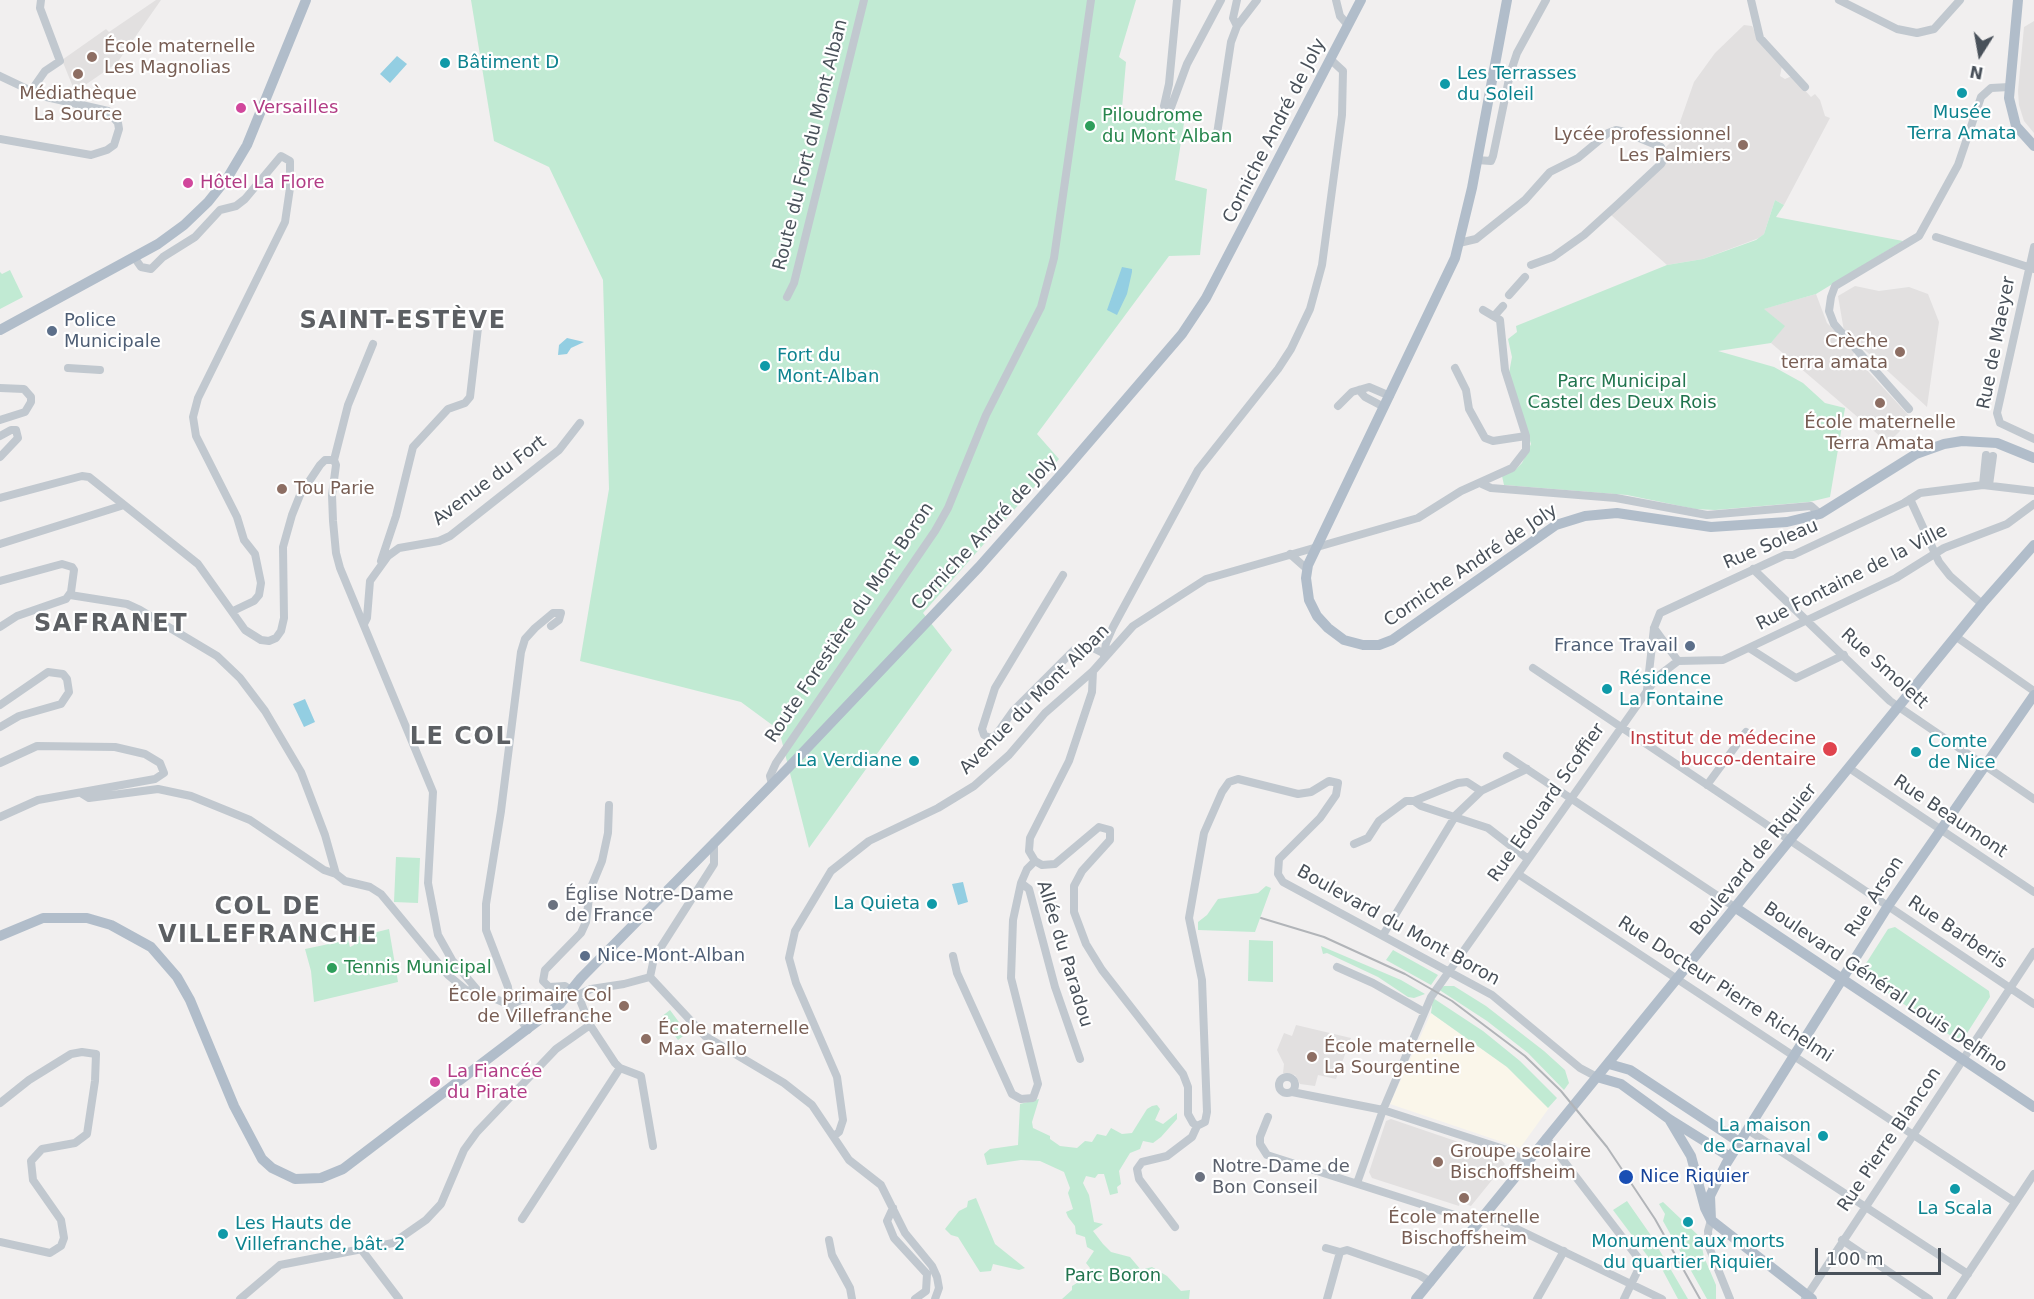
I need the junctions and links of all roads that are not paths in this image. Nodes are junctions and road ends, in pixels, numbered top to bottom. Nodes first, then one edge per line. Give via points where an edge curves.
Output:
1 (306, 0) edge
2 (864, 0) edge
3 (1091, 0) edge
4 (1177, 0) edge
5 (1221, 0) edge
6 (1237, 0) edge
7 (1257, 0) edge
8 (1336, 0) edge
9 (1361, 0) edge
10 (1507, 0) edge
11 (1546, 0) edge
12 (1751, 0) edge
13 (1839, 0) edge
14 (1960, 0) edge
15 (2018, 0) edge
16 (40, 1) edge
17 (1348, 25) junction
18 (1237, 26) junction
19 (1330, 59) junction
20 (0, 76) edge
21 (1805, 87) dead end
22 (2008, 87) junction
23 (31, 92) junction
24 (1217, 134) dead end
25 (0, 138) edge
26 (2034, 146) edge
27 (1478, 160) junction
28 (1936, 237) dead end
29 (1459, 243) junction
30 (2034, 248) edge
31 (134, 257) junction
32 (1531, 265) dead end
33 (2032, 268) edge
34 (1525, 277) dead end
35 (1509, 295) dead end
36 (788, 297) dead end
37 (1503, 306) dead end
38 (1483, 310) dead end
39 (1495, 315) junction
40 (479, 319) dead end
41 (0, 330) edge
42 (373, 344) dead end
43 (68, 368) dead end
44 (1455, 368) dead end
45 (100, 370) dead end
46 (0, 388) edge
47 (1359, 390) junction
48 (1390, 396) junction
49 (1338, 406) dead end
50 (1384, 407) junction
51 (1909, 409) dead end
52 (0, 420) edge
53 (580, 423) dead end
54 (0, 436) edge
55 (1526, 436) junction
56 (2034, 439) edge
57 (1989, 456) dead end
58 (0, 457) edge
59 (2034, 458) edge
60 (334, 460) junction
61 (1482, 484) junction
62 (1986, 485) junction
63 (2034, 492) edge
64 (0, 498) edge
65 (1910, 499) junction
66 (2034, 504) edge
67 (124, 506) junction
68 (1820, 514) junction
69 (2034, 537) edge
70 (0, 544) edge
71 (2034, 545) edge
72 (1315, 546) junction
73 (2034, 551) edge
74 (1290, 554) junction
75 (1934, 554) junction
76 (380, 565) junction
77 (1307, 569) junction
78 (1753, 569) junction
79 (1064, 575) dead end
80 (2007, 576) junction
81 (0, 581) edge
82 (70, 595) junction
83 (1982, 604) junction
84 (233, 611) junction
85 (1807, 621) junction
86 (364, 624) junction
87 (551, 626) dead end
88 (0, 627) edge
89 (1654, 628) junction
90 (1955, 636) junction
91 (1749, 648) junction
92 (1104, 655) junction
93 (1844, 656) junction
94 (1678, 661) junction
95 (1533, 668) dead end
96 (1093, 671) junction
97 (1647, 691) junction
98 (2034, 693) edge
99 (0, 705) edge
100 (1898, 708) junction
101 (0, 727) edge
102 (1621, 728) junction
103 (1746, 732) dead end
104 (1507, 756) dead end
105 (0, 763) edge
106 (1984, 766) junction
107 (1849, 768) junction
108 (1527, 769) junction
109 (772, 784) junction
110 (1707, 785) junction
111 (1481, 791) junction
112 (81, 793) junction
113 (1572, 798) junction
114 (2034, 799) edge
115 (1414, 801) junction
116 (609, 805) dead end
117 (0, 818) edge
118 (1454, 818) junction
119 (1940, 830) junction
120 (1790, 841) junction
121 (714, 842) junction
122 (1354, 844) dead end
123 (1528, 858) junction
124 (698, 859) junction
125 (1035, 861) junction
126 (707, 873) junction
127 (336, 874) junction
128 (1518, 874) junction
129 (1021, 883) junction
130 (2034, 892) edge
131 (1888, 906) junction
132 (1736, 908) junction
133 (1383, 934) junction
134 (0, 936) edge
135 (2034, 952) edge
136 (953, 956) dead end
137 (1337, 967) dead end
138 (1448, 970) junction
139 (650, 977) junction
140 (1678, 979) junction
141 (1842, 979) junction
142 (2010, 988) junction
143 (479, 992) junction
144 (572, 994) junction
145 (2034, 1004) edge
146 (510, 1005) junction
147 (1424, 1012) junction
148 (590, 1025) junction
149 (528, 1030) junction
150 (1794, 1056) junction
151 (1080, 1059) dead end
152 (1964, 1059) junction
153 (1609, 1064) junction
154 (620, 1068) junction
155 (1597, 1077) junction
156 (1292, 1092) dead end
157 (0, 1103) edge
158 (1680, 1103) junction
159 (2034, 1107) edge
160 (1383, 1110) junction
161 (1268, 1117) dead end
162 (1669, 1119) junction
163 (1197, 1126) junction
164 (1748, 1130) junction
165 (1913, 1134) junction
166 (834, 1136) junction
167 (1546, 1138) junction
168 (1738, 1144) junction
169 (653, 1146) dead end
170 (1730, 1157) junction
171 (1526, 1163) junction
172 (2034, 1174) edge
173 (1357, 1183) junction
174 (2015, 1202) junction
175 (1865, 1205) junction
176 (893, 1208) junction
177 (1483, 1217) junction
178 (522, 1219) dead end
179 (1711, 1220) junction
180 (900, 1224) junction
181 (1175, 1227) dead end
182 (891, 1231) junction
183 (830, 1240) dead end
184 (1842, 1240) junction
185 (0, 1242) edge
186 (1326, 1248) dead end
187 (361, 1249) junction
188 (1564, 1251) junction
189 (1340, 1252) junction
190 (1968, 1274) junction
191 (1431, 1282) junction
192 (1632, 1283) junction
193 (1808, 1298) edge
194 (240, 1299) edge
195 (399, 1299) edge
196 (852, 1299) edge
197 (915, 1299) edge
198 (934, 1299) edge
199 (1327, 1299) edge
200 (1416, 1299) edge
201 (1538, 1299) edge
202 (1624, 1299) edge
203 (1662, 1299) edge
204 (1730, 1299) edge
205 (1929, 1299) edge
206 (1951, 1299) edge

1 - 31 main road via 253,130 228,177 184,225
2 - 36 street, Route du Fort du Mont Alban
3 - 109 street, Route Forestière du Mont Boron via 1054,258 1041,307 986,415 948,508 776,763
4 - 5 street via 1164,105 1170,110 1187,64
6 - 18 street via 1233,18
7 - 18 street
8 - 17 street via 1340,16
9 - 17 main road, Corniche André de Joly
10 - 27 main road, Corniche André de Joly
11 - 27 street via 1517,53 1491,161
12 - 21 street via 1760,38
13 - 14 street via 1897,29 1917,33 1934,29
15 - 22 main road
16 - 23 street via 60,61 45,71
17 - 19 main road, Corniche André de Joly
18 - 24 street
19 - 92 street via 1343,74 1342,115 1322,265 1310,309 1278,369 1198,470 1113,627
19 - 109 main road, Corniche André de Joly via 1216,282 1182,334 1002,542
20 - 23 street
22 - 26 main road via 2015,123
22 - 51 street via 1991,88 1981,97 1958,165 1919,236 1835,286 1831,297 1829,311 1834,324
23 - 25 street via 108,111 118,123 114,145 91,155
27 - 29 main road, Corniche André de Joly
28 - 33 street
29 - 32 street via 1476,239 1525,200 1550,172 1578,158 1608,133 1625,132 1661,147 1665,157 1661,164 1600,220 1554,257
29 - 48 main road, Corniche André de Joly via 1449,273
30 - 33 street, Rue de Maeyer
31 - 41 main road
31 - 84 street via 141,267 151,269 195,237 220,210 245,199 281,156 290,161 285,222 198,398 193,417 196,436 237,517 244,540 255,554 261,583 254,601
33 - 56 street, Rue de Maeyer via 1998,418 2005,427
34 - 35 street
37 - 39 street
38 - 39 street
39 - 55 street via 1502,329 1505,369
40 - 76 street via 470,397 448,409 413,447
42 - 60 street via 348,405
43 - 45 street
44 - 55 street via 1466,390 1469,409 1485,438 1493,441
46 - 52 street via 24,389 31,397 25,412
47 - 48 street via 1369,387
47 - 49 street
47 - 50 street
48 - 50 main road, Corniche André de Joly
50 - 72 main road, Corniche André de Joly
53 - 76 street, Avenue du Fort via 559,450 450,536 399,548
54 - 58 street via 16,430 18,438
55 - 61 street, Avenue du Mont Alban via 1526,450 1520,461
57 - 62 street
59 - 68 main road, Corniche André de Joly via 1997,443 1944,444 1916,454
60 - 84 street via 326,459 320,465 292,515 283,547 284,618 276,638 269,641 252,636
60 - 86 street via 336,554
61 - 68 street via 1491,488 1616,498 1707,515 1811,506
61 - 72 street, Avenue du Mont Alban via 1461,491 1418,518
62 - 63 street
62 - 65 street via 1930,490
64 - 67 street via 82,476 94,480
65 - 75 street
65 - 78 street, Rue Soleau via 1793,555
66 - 75 street, Rue Fontaine de la Ville via 2007,524
67 - 70 street
67 - 84 street via 198,564
68 - 77 main road, Corniche André de Joly via 1787,522 1711,527 1617,513 1570,519 1556,525 1406,632 1379,645 1344,640 1322,622 1309,600
69 - 80 main road, Boulevard de Riquier via 2007,570
71 - 80 main road
72 - 74 street, Avenue du Mont Alban
72 - 77 main road, Corniche André de Joly
73 - 80 street, Boulevard de Riquier via 2015,575
74 - 77 street
74 - 92 street, Avenue du Mont Alban via 1206,579 1133,626
75 - 83 street via 1950,576
75 - 85 street, Rue Fontaine de la Ville via 1896,578
76 - 86 street via 370,581 368,618
78 - 85 street, Rue Smolett
78 - 89 street, Rue Soleau via 1660,613
79 - 92 street via 995,688 982,729 984,735 996,735 1013,711 1074,650 1094,648
80 - 83 main road, Boulevard de Riquier
81 - 82 street via 68,565 74,570
82 - 88 street
82 - 127 street via 127,604 140,610 217,656 246,686 288,749 325,835
83 - 90 main road, Boulevard de Riquier
85 - 91 street, Rue Fontaine de la Ville
85 - 93 street, Rue Smolett
86 - 143 street via 430,782 433,810 428,883 438,935 452,960
87 - 146 street via 561,613 553,613 535,628 520,652 486,904 486,930 508,987
89 - 94 street
89 - 97 street
90 - 98 street
90 - 100 main road, Boulevard de Riquier
91 - 93 street via 1796,678
91 - 94 street, Rue Fontaine de la Ville via 1713,662
92 - 96 street, Avenue du Mont Alban
93 - 100 street, Rue Smolett
94 - 97 street, Rue Edouard Scoffier via 1657,677
95 - 102 street, Rue Barberis
96 - 125 street via 1094,684 1069,761 1030,838 1029,851
96 - 166 street, Avenue du Mont Alban via 1045,713 974,786 850,854 831,871 792,939 790,968 837,1077 843,1120
97 - 102 street, Rue Edouard Scoffier
98 - 106 main road, Rue Arson
99 - 101 street via 48,672 63,674 67,679 69,692 61,704 19,716
100 - 106 street, Rue Smolett
100 - 107 main road, Boulevard de Riquier
102 - 110 street, Rue Barberis
102 - 113 street, Rue Edouard Scoffier
103 - 110 street
104 - 108 street, Boulevard Général Louis Delfino
105 - 112 street via 25,750 51,744 133,749 164,769 155,779
106 - 114 street, Rue Smolett
106 - 119 main road, Rue Arson
107 - 119 street, Rue Beaumont
107 - 120 main road, Boulevard de Riquier
108 - 111 street
108 - 113 street, Boulevard Général Louis Delfino
109 - 121 main road, Corniche André de Joly
110 - 120 street, Rue Barberis
111 - 115 street via 1467,782 1458,783
111 - 118 street
112 - 117 street via 38,800
112 - 127 street via 101,798 158,789 191,796 250,820
113 - 123 street, Rue Edouard Scoffier
113 - 132 street, Boulevard Général Louis Delfino
115 - 118 street
115 - 122 street via 1406,801 1379,821 1368,838
116 - 144 street via 609,833 590,890 586,922 543,976 549,987 565,986
118 - 123 street via 1488,828
118 - 133 street
119 - 130 street, Rue Beaumont
119 - 131 main road, Rue Arson
120 - 131 street, Rue Barberis
120 - 132 main road, Boulevard de Riquier
121 - 124 main road, Corniche André de Joly
121 - 126 street via 716,860
123 - 128 street, Rue Edouard Scoffier
124 - 126 street
124 - 144 main road, Corniche André de Joly
125 - 129 street, Allée du Paradou
125 - 163 street via 1055,864 1100,827 1110,830 1110,840 1082,870 1074,886 1076,920 1102,970 1183,1074 1188,1087 1188,1114
126 - 139 street via 654,958
127 - 143 street via 381,894 448,975 465,990
128 - 138 street, Rue Edouard Scoffier
128 - 140 street, Rue Docteur Pierre Richelmi
129 - 136 street via 1013,920 1011,978 1038,1084 1033,1098 1021,1100 1012,1094 957,973
129 - 151 street, Allée du Paradou via 1029,889 1055,987
131 - 141 main road, Rue Arson
131 - 142 street, Rue Barberis
132 - 140 main road, Boulevard de Riquier
132 - 141 main road, Boulevard Général Louis Delfino
133 - 138 street, Boulevard du Mont Boron
133 - 163 street, Boulevard du Mont Boron via 1283,882 1278,874 1279,859 1320,818 1336,795 1338,783 1329,781 1311,792 1298,794 1245,780 1229,783 1204,833 1189,918 1202,980 1208,1112 1205,1122
134 - 149 main road, Corniche André de Joly via 43,918 87,918 111,925 150,947 170,967 190,1000 253,1145 272,1168 295,1179 321,1178 343,1169
135 - 142 street, Rue Pierre Blancon
137 - 147 street
138 - 147 street, Rue Edouard Scoffier
138 - 155 street, Boulevard du Mont Boron via 1492,995 1580,1068
139 - 144 street
139 - 166 street via 705,1036 800,1093
140 - 150 street, Rue Docteur Pierre Richelmi
140 - 153 main road, Boulevard de Riquier
141 - 150 main road, Rue Arson
141 - 152 main road, Boulevard Général Louis Delfino
142 - 145 street, Rue Barberis
142 - 152 street, Rue Pierre Blancon
143 - 146 street
144 - 146 street via 521,1000
144 - 148 street
144 - 149 main road, Corniche André de Joly
146 - 149 street
147 - 160 street, Rue Edouard Scoffier
148 - 154 street
148 - 187 street via 556,1049 477,1132 464,1150 435,1211 393,1243
150 - 164 main road, Rue Arson
150 - 165 street, Rue Docteur Pierre Richelmi
152 - 159 main road, Boulevard Général Louis Delfino
152 - 165 street, Rue Pierre Blancon
153 - 155 main road, Boulevard de Riquier
153 - 158 main road via 1630,1070
154 - 169 street via 641,1076
154 - 178 street
155 - 162 main road via 1621,1084
155 - 167 main road, Boulevard de Riquier
156 - 160 street
157 - 185 street via 71,1054 96,1054 87,1134 75,1143 42,1149 31,1161 33,1180 61,1220 61,1246 50,1253
158 - 162 main road via 1678,1115
158 - 168 main road
160 - 171 street via 1510,1151
160 - 173 street, Rue Edouard Scoffier
161 - 173 street via 1260,1137 1267,1155
162 - 170 main road
162 - 179 main road via 1692,1156
163 - 181 street via 1192,1137 1167,1156 1142,1162 1137,1169 1138,1179
164 - 168 main road, Rue Arson
164 - 175 street
165 - 174 street, Rue Docteur Pierre Richelmi
165 - 175 street, Rue Pierre Blancon
166 - 176 street via 854,1166 881,1185
167 - 171 main road, Boulevard de Riquier
167 - 192 street via 1639,1259
168 - 170 main road, Rue Arson
170 - 179 main road, Rue Arson via 1712,1189
171 - 177 main road, Boulevard de Riquier
172 - 174 street
173 - 177 street via 1461,1217
174 - 190 street
175 - 184 street, Rue Pierre Blancon
175 - 190 street
176 - 180 street
176 - 182 street via 887,1221
177 - 188 street
177 - 191 main road, Boulevard de Riquier
179 - 193 main road
179 - 204 street via 1709,1247
180 - 182 street
180 - 198 street via 937,1277 939,1288
182 - 197 street via 927,1274 926,1291
183 - 196 street via 832,1255
184 - 193 street, Rue Pierre Blancon
184 - 205 street
186 - 189 street
187 - 194 street via 280,1265
187 - 195 street
188 - 192 street
188 - 201 street
189 - 191 street via 1347,1250
189 - 199 street
190 - 206 street
191 - 200 main road, Boulevard de Riquier
192 - 202 street
192 - 203 street

